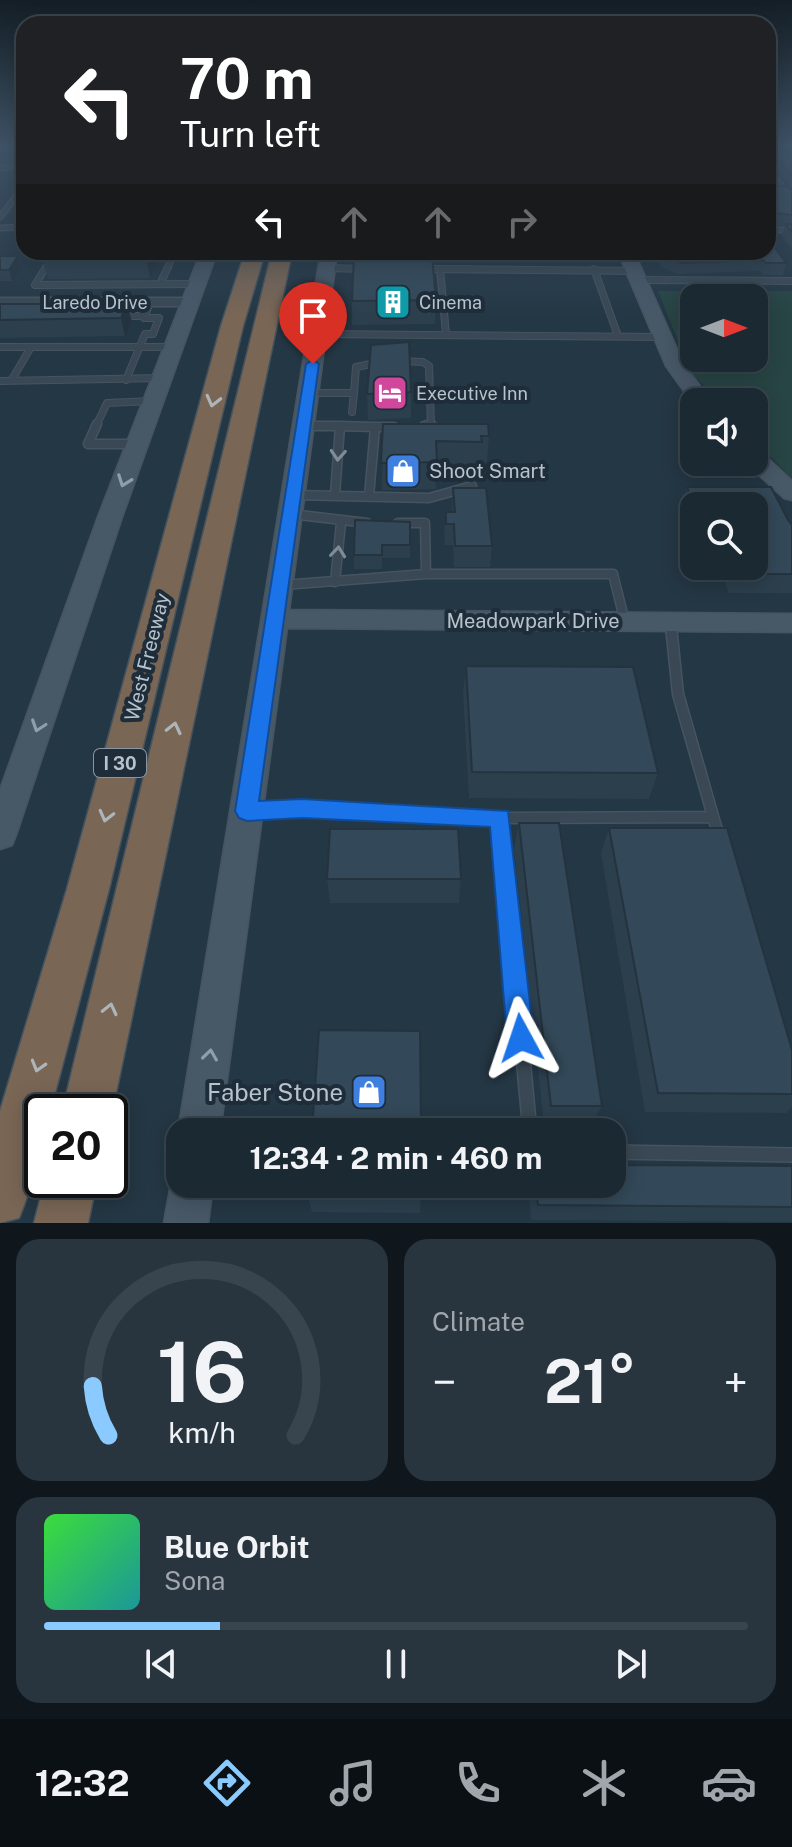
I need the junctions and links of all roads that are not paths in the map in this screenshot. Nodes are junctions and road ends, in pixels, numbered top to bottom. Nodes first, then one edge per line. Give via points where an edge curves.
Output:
1 (51, 260) edge
2 (171, 260) edge
3 (206, 260) edge
4 (240, 260) edge
5 (255, 260) edge
6 (278, 260) edge
7 (296, 260) edge
8 (328, 260) edge
9 (630, 260) edge
10 (378, 269) edge
11 (409, 269) edge
12 (440, 269) junction
13 (594, 269) junction
14 (637, 275) junction
15 (792, 281) edge
16 (160, 284) junction
17 (194, 293) junction
18 (255, 301) junction
19 (0, 302) edge
20 (150, 302) junction
21 (116, 316) edge
22 (145, 316) junction
23 (317, 334) junction
24 (446, 334) junction
25 (618, 336) junction
26 (663, 337) junction
27 (0, 347) edge
28 (31, 347) junction
29 (173, 347) junction
30 (140, 348) junction
31 (126, 380) junction
32 (0, 381) edge
33 (11, 381) junction
34 (692, 388) edge
35 (158, 389) junction
36 (309, 393) junction
37 (354, 393) junction
38 (352, 412) dead end
39 (304, 426) junction
40 (340, 426) junction
41 (417, 426) edge
42 (375, 427) junction
43 (403, 427) edge
44 (138, 444) junction
45 (768, 471) edge
46 (472, 486) edge
47 (792, 493) edge
48 (335, 495) junction
49 (369, 497) junction
50 (292, 504) junction
51 (341, 523) junction
52 (426, 574) junction
53 (335, 582) junction
54 (280, 585) junction
55 (275, 619) junction
56 (625, 622) junction
57 (671, 622) junction
58 (792, 623) edge
59 (247, 811) junction
60 (713, 817) junction
61 (500, 818) junction
62 (0, 835) edge
63 (723, 848) edge
64 (91, 1094) edge
65 (201, 1118) edge
66 (529, 1118) edge
67 (626, 1152) edge
68 (792, 1155) edge
69 (67, 1198) edge
70 (190, 1198) edge
71 (0, 1199) edge
72 (61, 1223) edge
73 (186, 1223) edge

1 - 16 lane via 35,285
2 - 16 lane
3 - 17 main road
4 - 18 highway via 236,284
5 - 18 highway, West Freeway / I 30
6 - 18 highway, West Freeway / I 30
7 - 18 highway via 288,278
8 - 10 lane
8 - 23 main road
9 - 14 main road
11 - 12 lane
12 - 13 lane
12 - 24 lane
13 - 14 lane
13 - 25 lane
14 - 15 lane
14 - 26 main road
16 - 17 lane
17 - 20 street, Laredo Drive
17 - 29 main road
64 -> 18 highway, West Freeway / I 30
18 -> 71 highway, West Freeway / I 30
19 - 20 street, Laredo Drive
20 - 22 lane
21 - 22 lane
22 - 30 lane via 159,318
23 - 24 lane
23 - 36 main road
24 - 25 lane
25 - 26 lane
26 - 34 main road
27 - 28 lane
28 - 30 lane
28 - 33 lane
29 - 30 lane
29 - 35 main road
30 - 31 lane
31 - 33 lane
31 - 35 lane
32 - 33 lane
35 - 44 main road
35 - 44 lane via 107,403 88,444
36 - 37 lane
36 - 39 main road
37 - 38 lane
37 - 41 lane via 356,367 423,362 429,366 431,426
39 - 40 lane
39 - 50 main road
40 - 42 lane
40 -> 48 lane
42 - 43 lane
42 - 49 lane
44 -> 62 main road
45 - 47 main road
46 - 49 lane via 429,498
48 - 49 lane
48 - 50 lane
50 - 51 lane
50 - 54 main road
51 - 52 lane via 425,523
53 -> 51 lane
52 - 53 lane
52 - 56 lane via 613,574
53 - 54 lane
54 - 55 main road
55 - 56 main road, Meadowpark Drive
55 - 59 main road
56 - 57 main road, Meadowpark Drive
57 - 58 main road, Meadowpark Drive
57 - 60 lane via 678,694
59 - 61 lane
65 -> 59 main road
60 - 61 lane
60 - 63 lane
61 - 66 lane
67 - 68 lane
69 - 72 highway
70 - 73 main road

